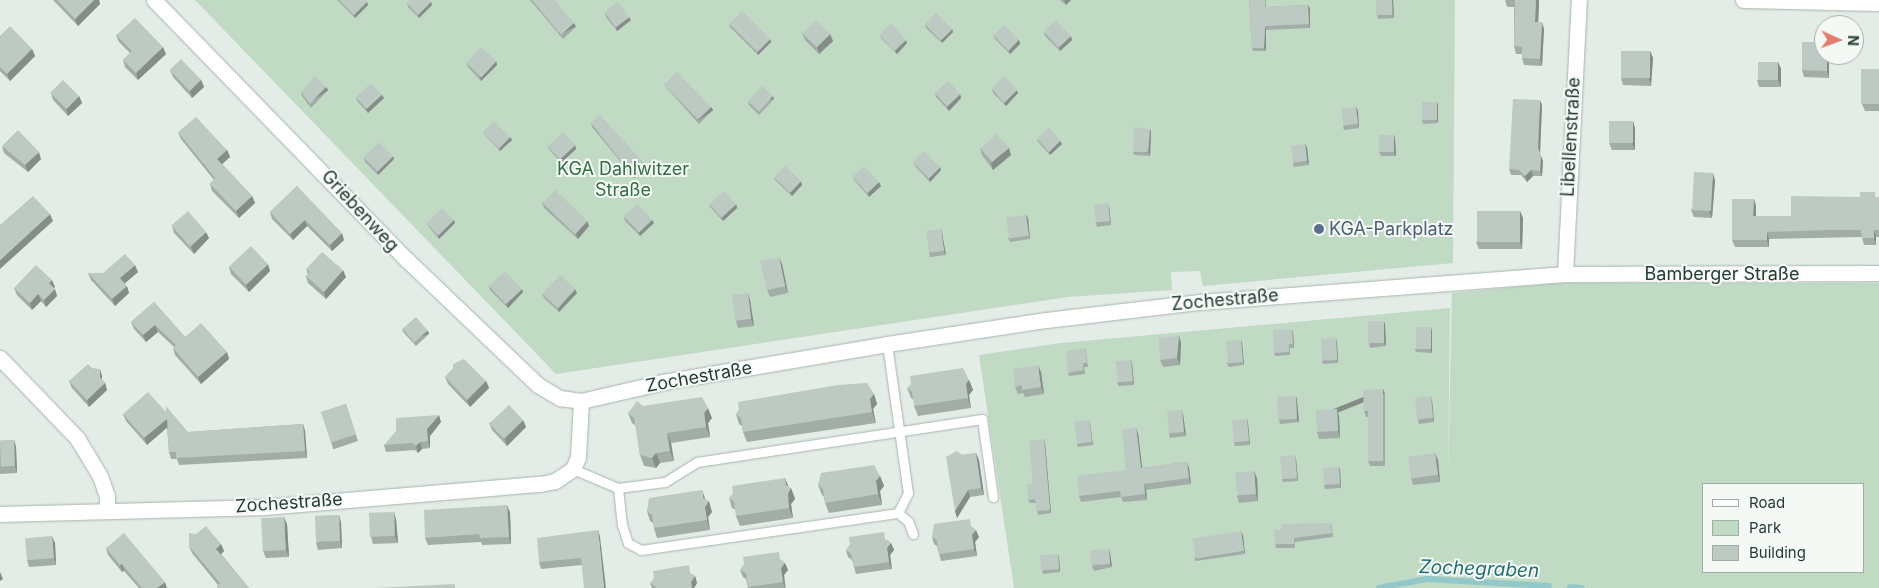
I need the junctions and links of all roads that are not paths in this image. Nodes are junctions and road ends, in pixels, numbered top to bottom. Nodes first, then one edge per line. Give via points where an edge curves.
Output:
1 (154, 0) edge
2 (1579, 0) edge
3 (1743, 0) edge
4 (1879, 3) edge
5 (1879, 273) edge
6 (1565, 274) junction
7 (887, 344) junction
8 (0, 358) edge
9 (581, 401) junction
10 (899, 430) junction
11 (573, 469) junction
12 (618, 488) junction
13 (992, 498) dead end
14 (107, 510) junction
15 (898, 513) junction
16 (0, 514) edge
17 (913, 534) dead end

1 - 9 street, Griebenweg via 406,259 538,385 560,398
2 - 6 street, Libellenstraße
3 - 4 street
5 - 6 street, Bamberger Straße
6 - 7 street, Zochestraße via 1200,302 1046,320
7 - 9 street, Zochestraße via 663,382
7 - 10 lane
8 - 14 street via 77,438 100,476 107,496
9 - 11 street via 578,457
10 - 12 lane via 697,462 665,482
10 - 13 lane via 982,419
10 - 15 lane via 908,493
11 - 12 lane
11 - 14 street, Zochestraße via 555,481 463,492 264,508
12 - 15 lane via 622,525 628,543 641,550
14 - 16 street, Zochestraße
15 - 17 lane via 908,521

